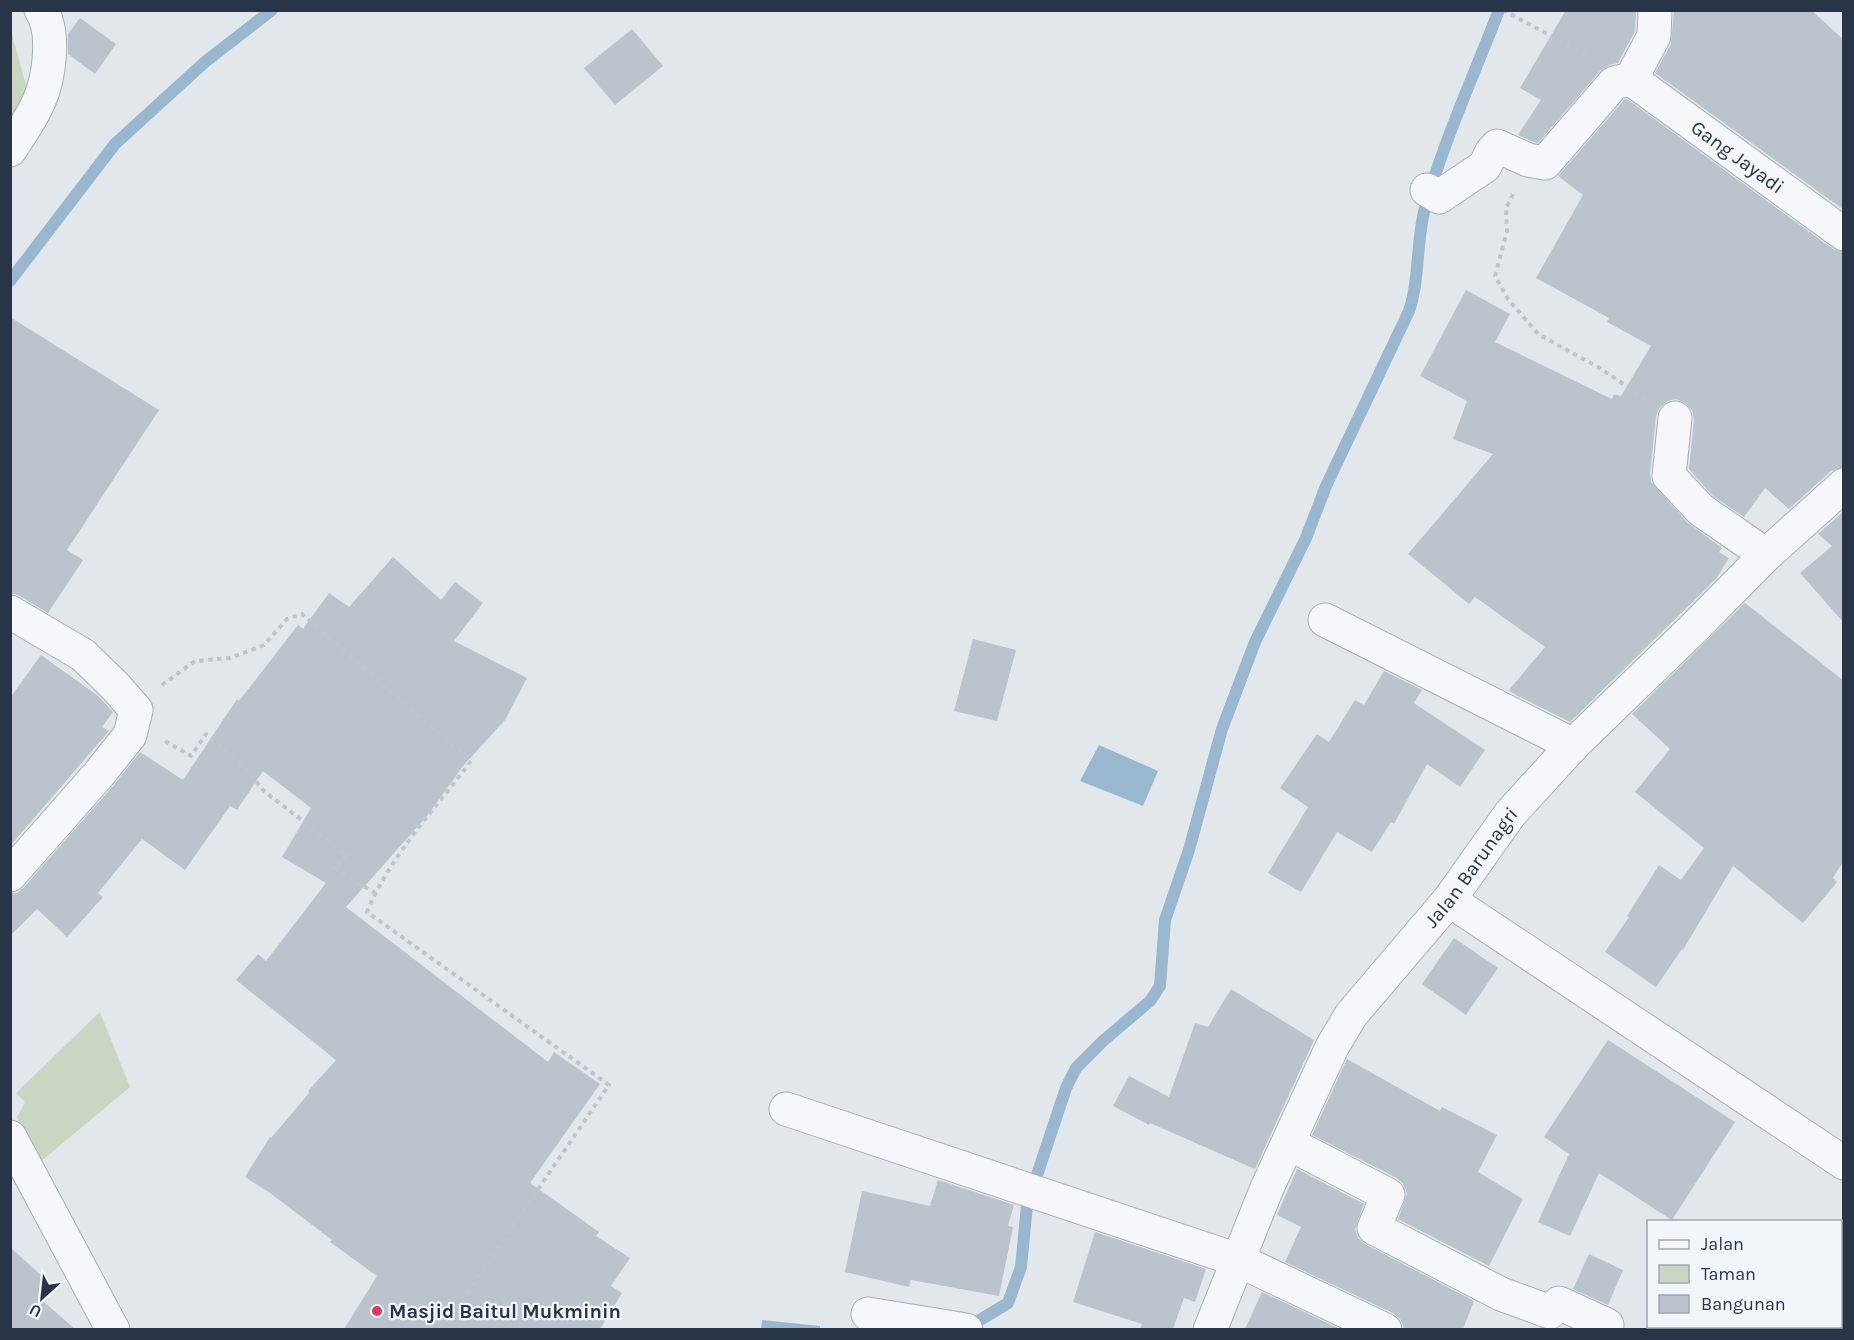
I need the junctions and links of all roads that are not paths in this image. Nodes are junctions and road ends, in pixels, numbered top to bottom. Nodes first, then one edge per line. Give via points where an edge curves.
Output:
1 (41, 10) edge
2 (1655, 10) edge
3 (1631, 80) junction
4 (10, 150) edge
5 (1427, 190) dead end
6 (1844, 234) edge
7 (1675, 418) road end
8 (1844, 485) edge
9 (1766, 555) junction
10 (10, 612) edge
11 (1325, 620) dead end
12 (1573, 745) junction
13 (10, 875) edge
14 (1449, 900) junction
15 (786, 1109) dead end
16 (10, 1137) edge
17 (1288, 1143) junction
18 (1844, 1163) edge
19 (1238, 1260) junction
20 (868, 1314) dead end
21 (1607, 1325) dead end
22 (113, 1329) edge
23 (966, 1329) edge
24 (1210, 1329) edge
25 (1385, 1329) edge

1 - 4 street via 49,38 49,68 39,101
2 - 3 street via 1654,36
3 - 5 street via 1614,84 1545,163 1497,146 1485,166 1439,197
3 - 6 street, Gang Jayadi
7 - 9 street via 1669,476 1701,510
8 - 9 street, Jalan Barunagri
9 - 12 street, Jalan Barunagri
10 - 13 street via 83,655 136,710 130,735
11 - 12 street
12 - 14 street, Jalan Barunagri via 1510,813
14 - 17 street, Jalan Barunagri via 1351,1015
14 - 18 street
15 - 19 street
16 - 22 street
17 - 19 street, Jalan Barunagri
17 - 21 street via 1388,1195 1374,1228 1501,1294 1550,1312 1558,1303
19 - 24 street, Jalan Barunagri
19 - 25 street
20 - 23 street

